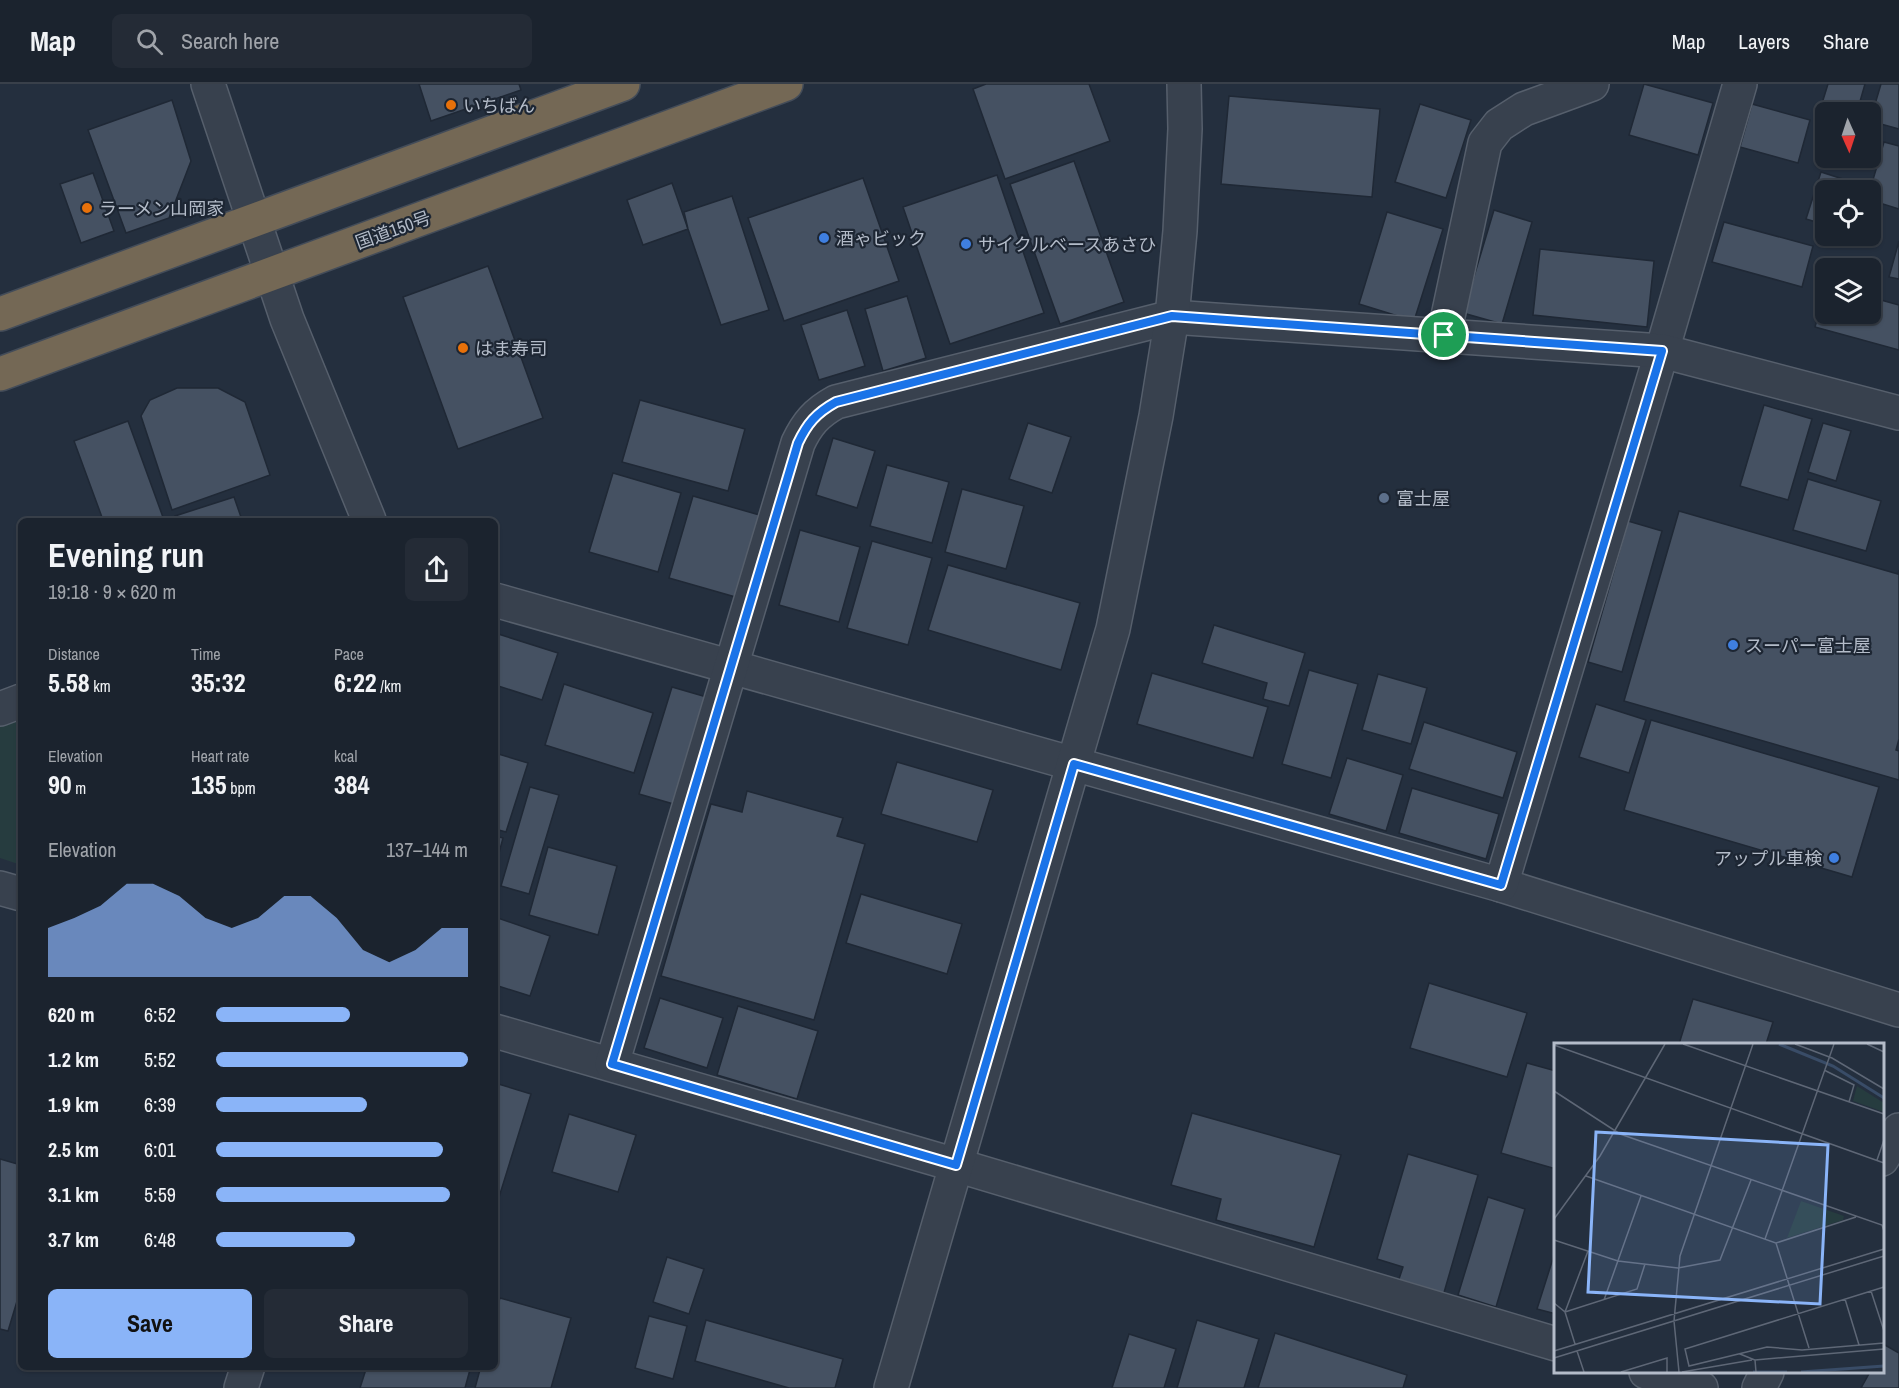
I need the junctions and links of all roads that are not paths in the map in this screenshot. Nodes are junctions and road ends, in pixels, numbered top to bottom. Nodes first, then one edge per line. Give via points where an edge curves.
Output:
1 (208, 84) edge
2 (623, 84) edge
3 (786, 84) edge
4 (1184, 84) edge
5 (1592, 84) edge
6 (1740, 84) edge
7 (254, 219) junction
8 (273, 274) junction
9 (0, 314) edge
10 (1172, 316) junction
11 (1444, 335) junction
12 (1662, 351) junction
13 (0, 374) edge
14 (1899, 413) edge
15 (368, 518) edge
16 (498, 601) edge
17 (732, 666) junction
18 (18, 702) edge
19 (0, 709) edge
20 (1074, 764) junction
21 (1501, 885) junction
22 (0, 888) edge
23 (18, 893) edge
24 (1899, 1010) edge
25 (498, 1033) edge
26 (612, 1064) junction
27 (1899, 1130) edge
28 (1884, 1156) edge
29 (956, 1165) junction
30 (1554, 1343) edge
31 (247, 1370) edge
32 (1652, 1373) edge
33 (1766, 1373) edge
34 (242, 1388) edge
35 (891, 1388) edge
36 (1701, 1388) edge
37 (1758, 1388) edge

1 - 7 street
2 - 7 highway
3 - 8 highway, 国道150号
4 - 10 street via 1180,231
5 - 11 street via 1524,109 1499,124 1485,143
6 - 12 street
7 - 8 street
7 - 9 highway
8 - 13 highway, 国道150号
8 - 15 street via 287,319
10 - 11 street
10 - 17 street via 836,402 819,412 798,443
10 - 20 street via 1116,618
11 - 12 street
12 - 14 street
12 - 21 street
16 - 17 street
17 - 20 street
17 - 26 street
18 - 19 street
20 - 21 street
20 - 29 street
21 - 24 street
22 - 23 street
25 - 26 street
26 - 29 street
27 - 28 street
29 - 30 street
29 - 35 street
31 - 34 street
32 - 36 street
33 - 37 street

